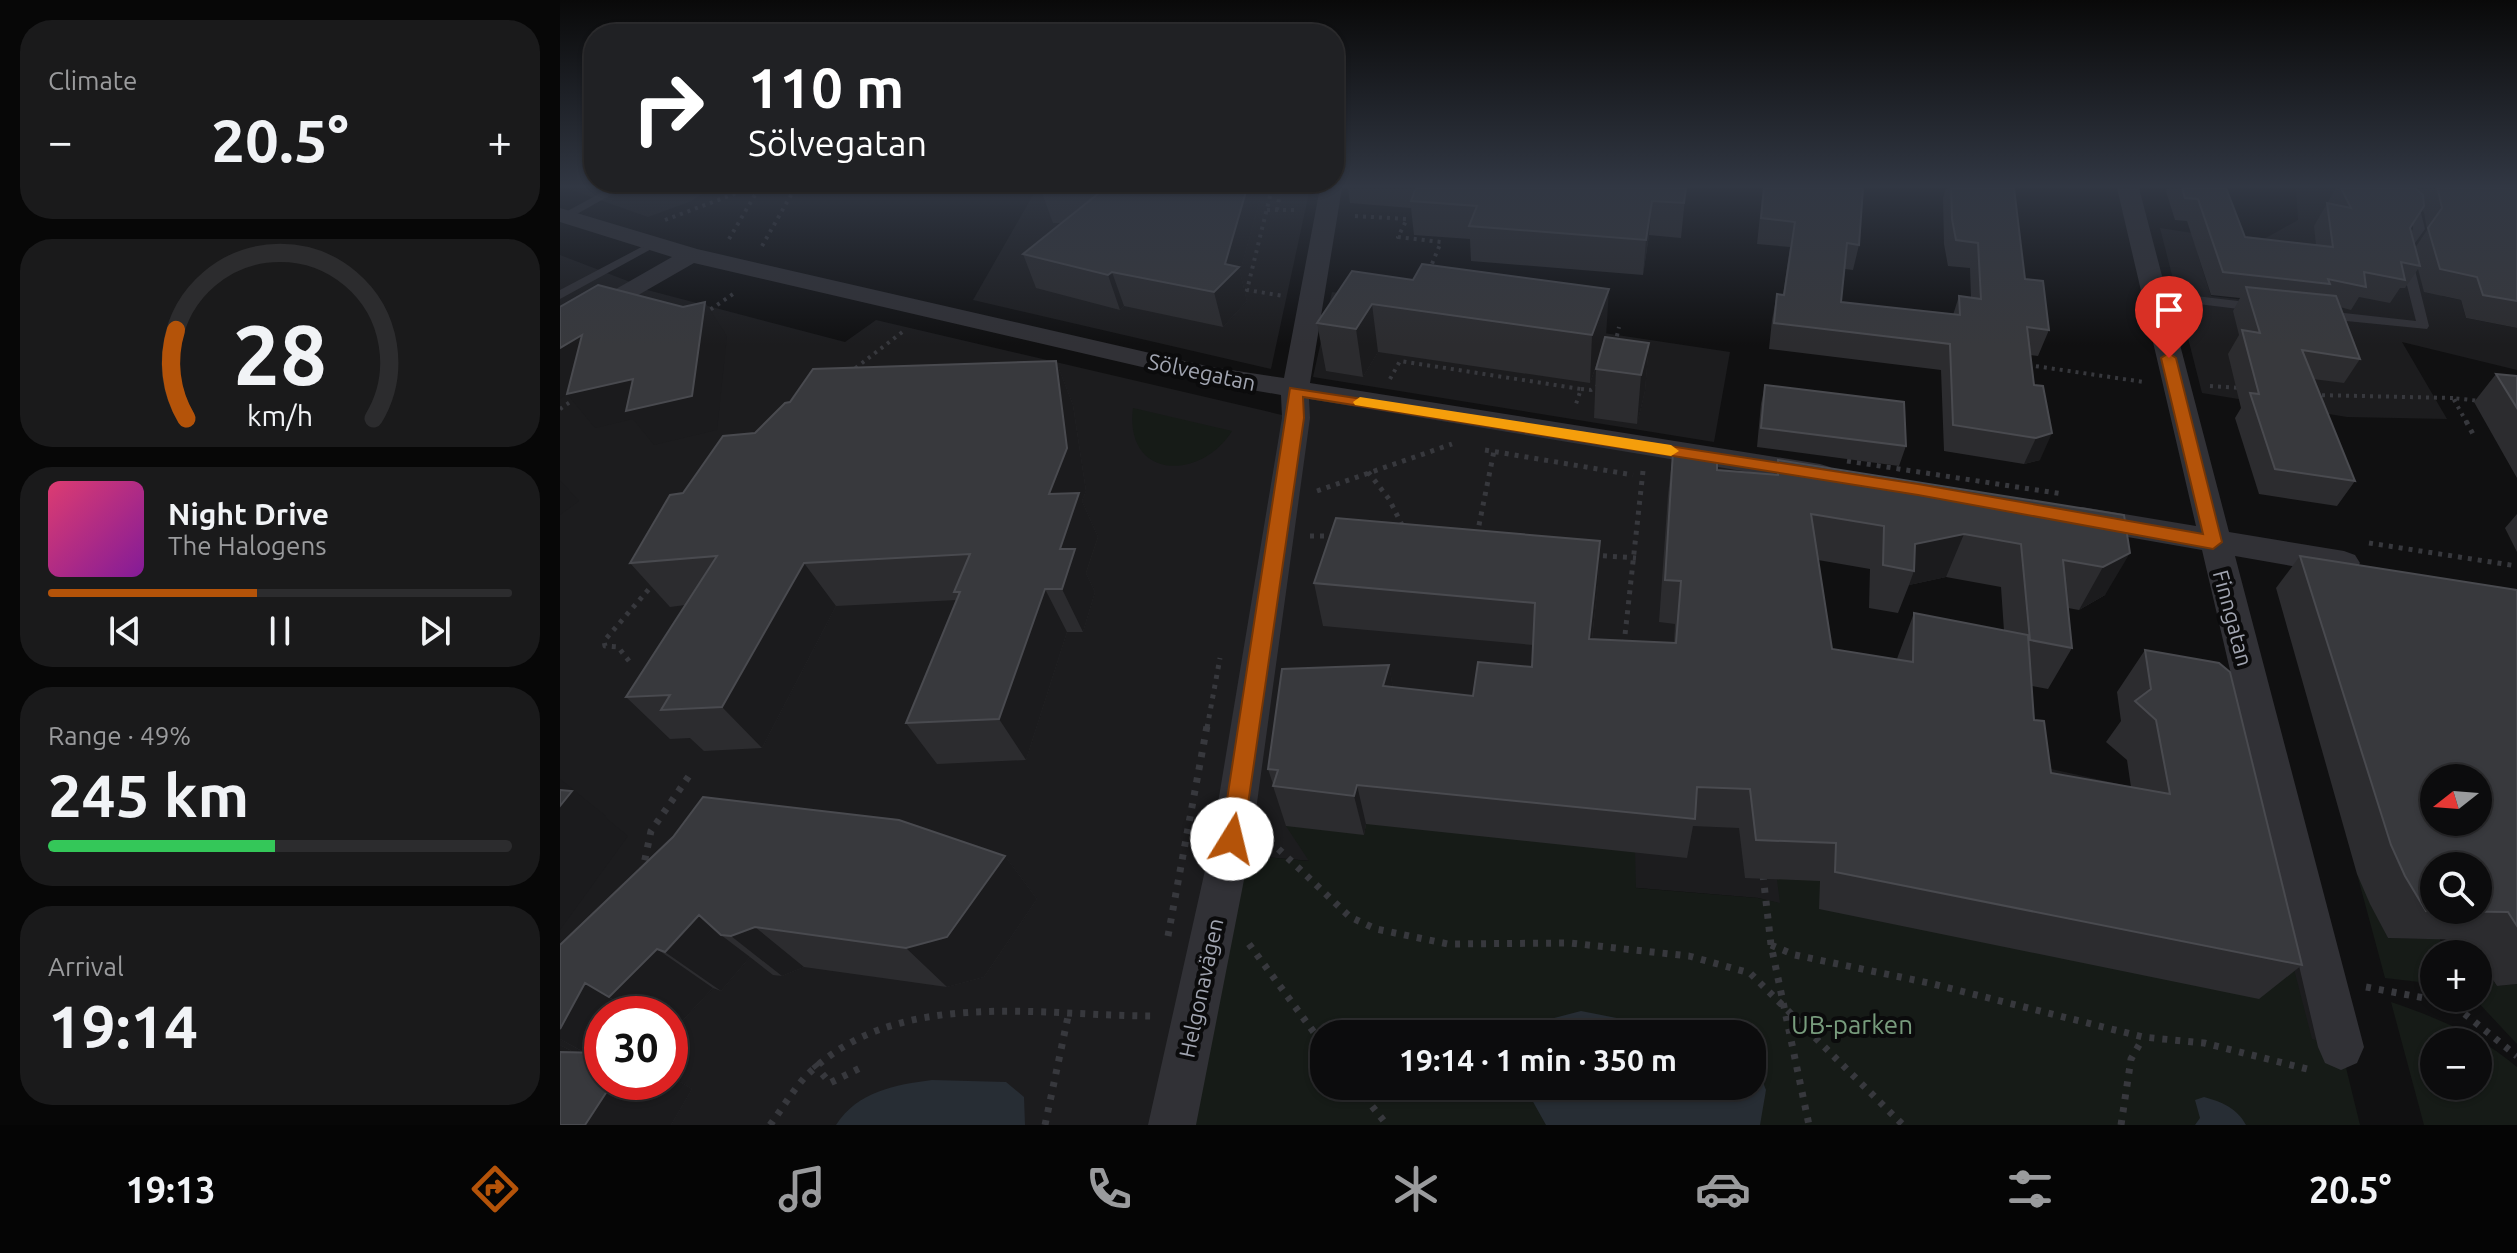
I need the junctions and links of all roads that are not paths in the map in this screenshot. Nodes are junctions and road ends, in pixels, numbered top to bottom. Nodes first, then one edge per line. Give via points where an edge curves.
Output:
1 (636, 240) edge
2 (1313, 240) edge
3 (2140, 240) edge
4 (2411, 240) edge
5 (651, 245) junction
6 (691, 255) junction
7 (560, 295) edge
8 (2153, 295) junction
9 (2269, 309) edge
10 (2313, 314) edge
11 (560, 332) edge
12 (1295, 391) junction
13 (1842, 469) edge
14 (2055, 502) edge
15 (2213, 542) junction
16 (2378, 569) edge
17 (2341, 1047) road end
18 (1172, 1125) edge

1 - 5 street, Sölvegatan
2 - 12 street, Helgonavägen
3 - 8 street, Finngatan
4 - 10 lane via 2404,250 2423,326
5 - 6 street, Sölvegatan
5 - 7 lane
6 - 11 street
6 - 12 street, Sölvegatan
8 - 9 lane
8 - 15 street, Finngatan
12 - 13 street, Sölvegatan via 1496,438 1644,462
12 - 18 street, Helgonavägen via 1296,418 1219,901 1168,1011
14 - 15 street
15 - 16 street
15 - 17 street, Finngatan

